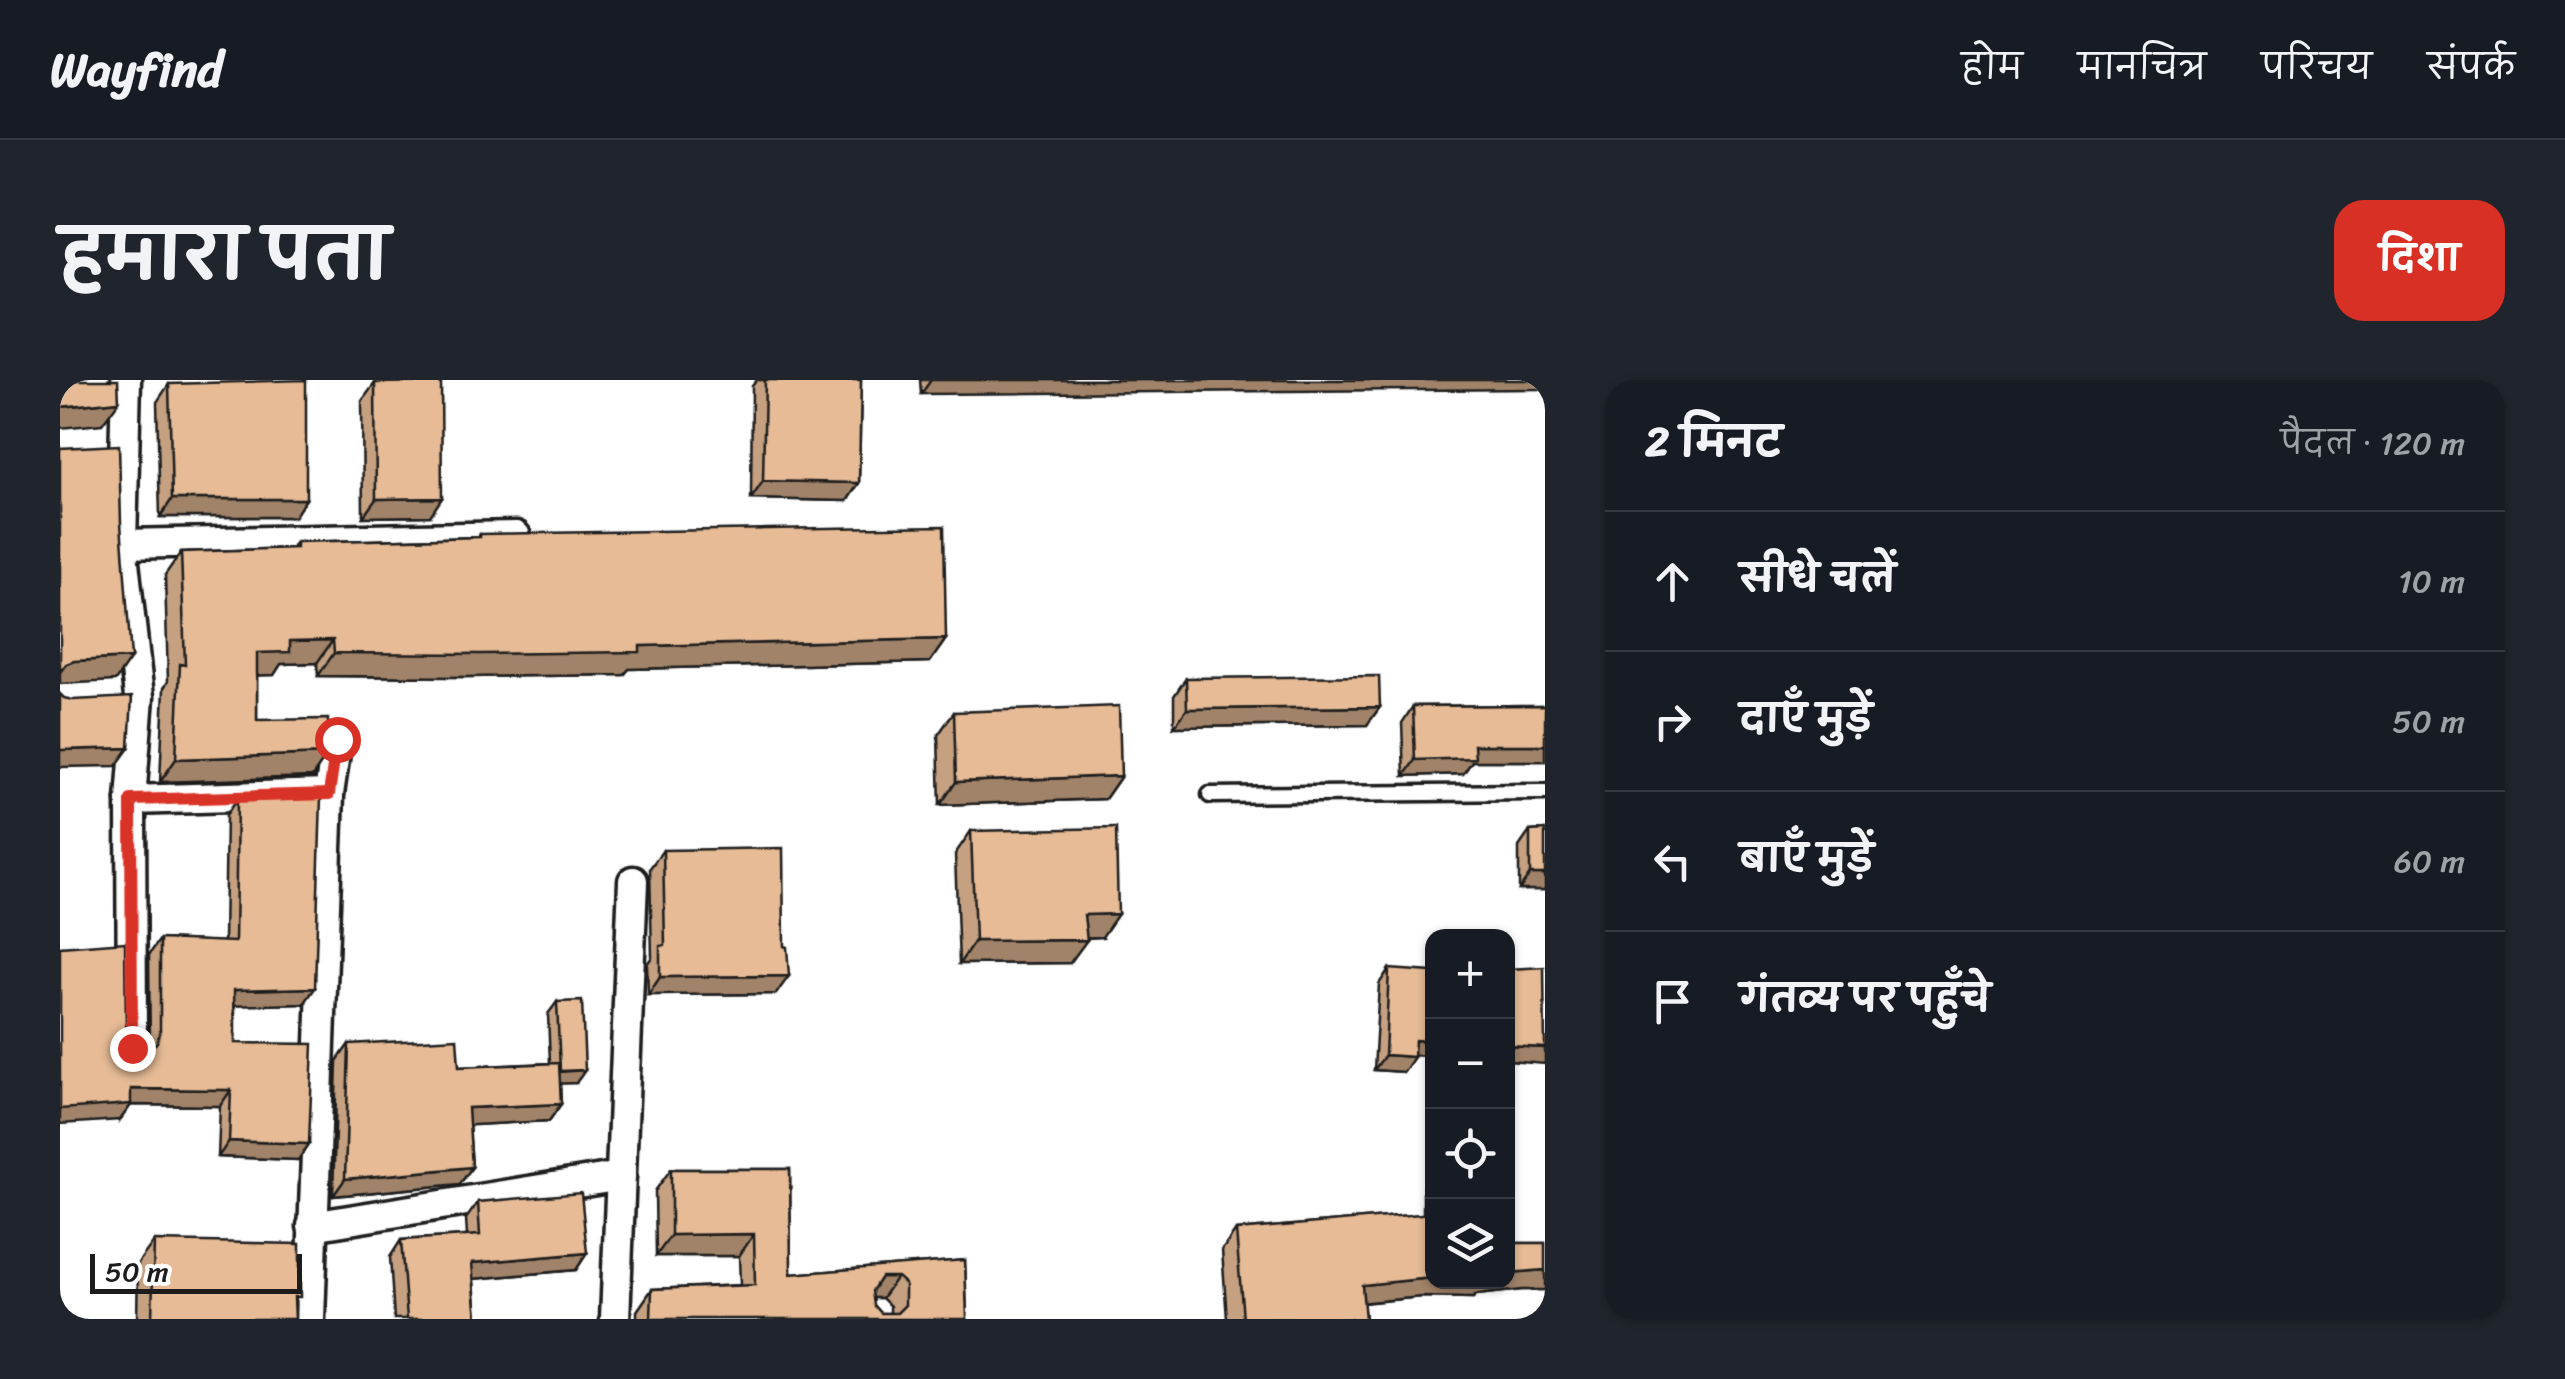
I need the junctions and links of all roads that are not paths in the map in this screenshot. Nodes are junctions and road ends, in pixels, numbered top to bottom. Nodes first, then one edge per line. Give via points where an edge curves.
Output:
1 (126, 380) edge
2 (540, 535) edge
3 (122, 544) junction
4 (337, 739) dead end
5 (1545, 792) edge
6 (329, 794) junction
7 (1210, 795) dead end
8 (131, 800) junction
9 (633, 882) dead end
10 (132, 1048) edge
11 (621, 1176) junction
12 (312, 1226) junction
13 (310, 1319) edge
14 (615, 1319) edge

1 - 3 street
2 - 3 street
3 - 8 street
4 - 6 street
5 - 7 lane
6 - 8 street
6 - 12 street
8 - 10 street
9 - 11 street
11 - 12 street
11 - 14 street
12 - 13 street

